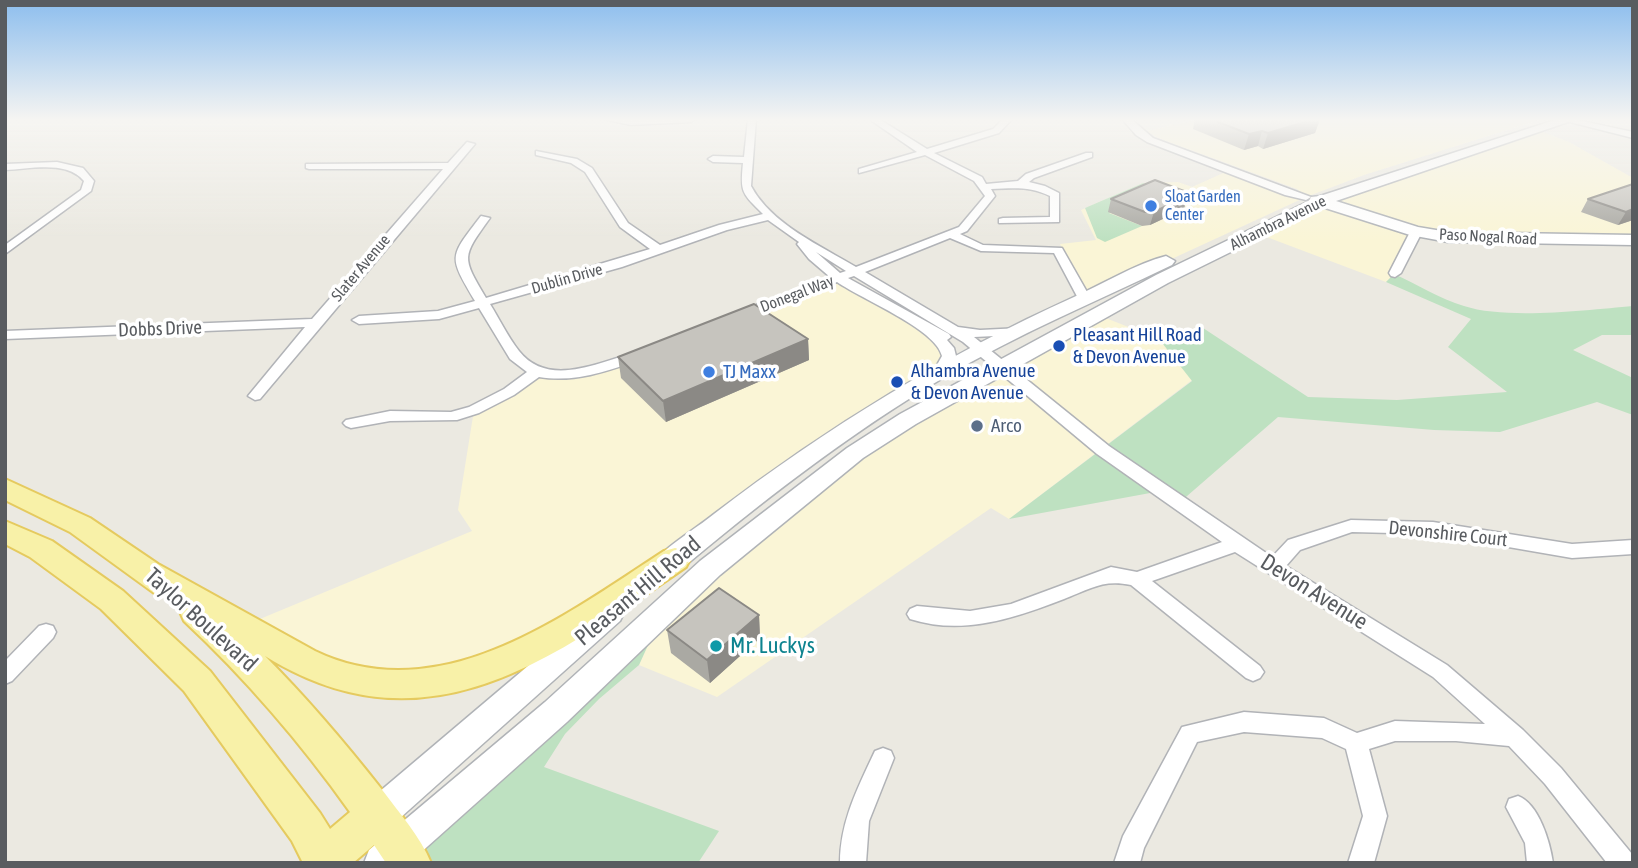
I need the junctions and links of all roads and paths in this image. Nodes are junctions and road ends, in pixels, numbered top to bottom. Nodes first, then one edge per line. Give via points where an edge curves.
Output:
1 (455, 160) edge
2 (567, 160) edge
3 (730, 160) edge
4 (746, 160) joint
5 (901, 160) edge
6 (940, 160) edge
7 (1076, 160) edge
8 (1201, 160) edge
9 (1217, 160) edge
10 (1413, 160) edge
11 (1443, 160) edge
12 (309, 166) dead end
13 (449, 166) junction
14 (5, 167) edge
15 (863, 171) dead end
16 (1021, 184) junction
17 (983, 187) junction
18 (1314, 199) junction
19 (770, 216) junction
20 (485, 218) dead end
21 (1003, 221) dead end
22 (1416, 232) junction
23 (951, 234) junction
24 (800, 238) junction
25 (1633, 240) edge
26 (659, 250) junction
27 (5, 251) edge
28 (857, 271) junction
29 (1395, 273) dead end
30 (839, 278) junction
31 (1085, 299) junction
32 (484, 303) junction
33 (735, 318) edge
34 (359, 320) dead end
35 (316, 323) junction
36 (936, 327) junction
37 (1016, 331) junction
38 (5, 335) edge
39 (978, 350) junction
40 (644, 353) edge
41 (1002, 367) junction
42 (536, 372) junction
43 (940, 372) junction
44 (255, 396) dead end
45 (351, 423) dead end
46 (5, 488) edge
47 (5, 531) edge
48 (1237, 544) junction
49 (1633, 547) edge
50 (675, 559) junction
51 (1275, 566) junction
52 (153, 575) junction
53 (1137, 579) junction
54 (917, 614) dead end
55 (46, 632) dead end
56 (1253, 672) dead end
57 (5, 675) edge
58 (1515, 737) junction
59 (1356, 743) junction
60 (883, 758) dead end
61 (1518, 807) dead end
62 (393, 846) edge
63 (1366, 861) edge
64 (323, 862) edge
65 (853, 863) edge
66 (1126, 863) edge
67 (1540, 863) edge
68 (1623, 863) edge

1 - 13 street, Slater Avenue
2 - 26 street via 589,170 624,225
3 - 4 street
4 - 19 street, Devon Avenue via 747,192
5 - 15 street
6 - 17 street via 978,179
7 - 16 street via 1030,176
8 - 18 street
9 - 18 street
10 - 18 main road, Alhambra Avenue via 1364,175
11 - 18 main road, Alhambra Avenue
12 - 13 street
13 - 35 street, Slater Avenue
14 - 27 street via 57,166 80,170 89,181 86,191
16 - 17 street
16 - 21 street via 1055,195 1055,220
17 - 23 street, Donegal Way via 990,197 963,229
18 - 22 main road, Paso Nogal Road
18 - 31 main road, Alhambra Avenue
18 - 41 main road, Alhambra Avenue
19 - 24 street, Devon Avenue
19 - 26 street, Dublin Drive
20 - 32 street via 463,247 461,266
22 - 25 main road, Paso Nogal Road via 1483,240
22 - 29 street
23 - 28 street, Donegal Way
23 - 31 street via 981,248 1058,250
24 - 28 street, Devon Avenue
24 - 30 street, Devon Avenue via 810,256
26 - 32 street, Dublin Drive
28 - 30 street, Donegal Way
28 - 36 street, Devon Avenue
30 - 33 street, Donegal Way
30 - 36 street, Devon Avenue
31 - 37 main road, Alhambra Avenue
32 - 34 street, Dublin Drive via 439,315
32 - 42 street via 515,356
35 - 38 street, Dobbs Drive
35 - 44 street, Slater Avenue
36 - 37 street, Devon Avenue via 981,334
36 - 39 street, Devon Avenue via 956,344
36 - 43 street, Devon Avenue via 949,356
37 - 39 main road, Alhambra Avenue
39 - 41 street, Devon Avenue
39 - 43 main road, Pleasant Hill Road
40 - 42 street via 576,374
41 - 48 street, Devon Avenue via 1103,450
41 - 62 main road, Pleasant Hill Road via 908,418 778,511 556,712
42 - 45 street via 509,392 452,417 390,416
43 - 50 main road, Pleasant Hill Road via 818,450
46 - 52 main road, Taylor Boulevard via 80,525
47 - 64 main road via 41,549 112,600 197,681 306,827
48 - 51 street, Devon Avenue
48 - 53 street
49 - 51 street, Devonshire Court via 1572,551 1433,528 1351,526 1294,545
50 - 52 main road via 545,644 433,684 398,686 341,677 295,658
50 - 62 main road, Pleasant Hill Road
51 - 58 street, Devon Avenue via 1440,671
52 - 62 main road, Taylor Boulevard via 241,652
53 - 54 street via 1111,574 1013,611 970,619
53 - 56 street
55 - 57 street
58 - 59 street via 1395,731
58 - 68 street, Devon Avenue
59 - 63 street via 1375,816
59 - 66 street via 1324,729 1244,722 1190,734
60 - 65 street via 860,807 852,841
61 - 67 street via 1537,841
62 - 64 main road, Pleasant Hill Road

